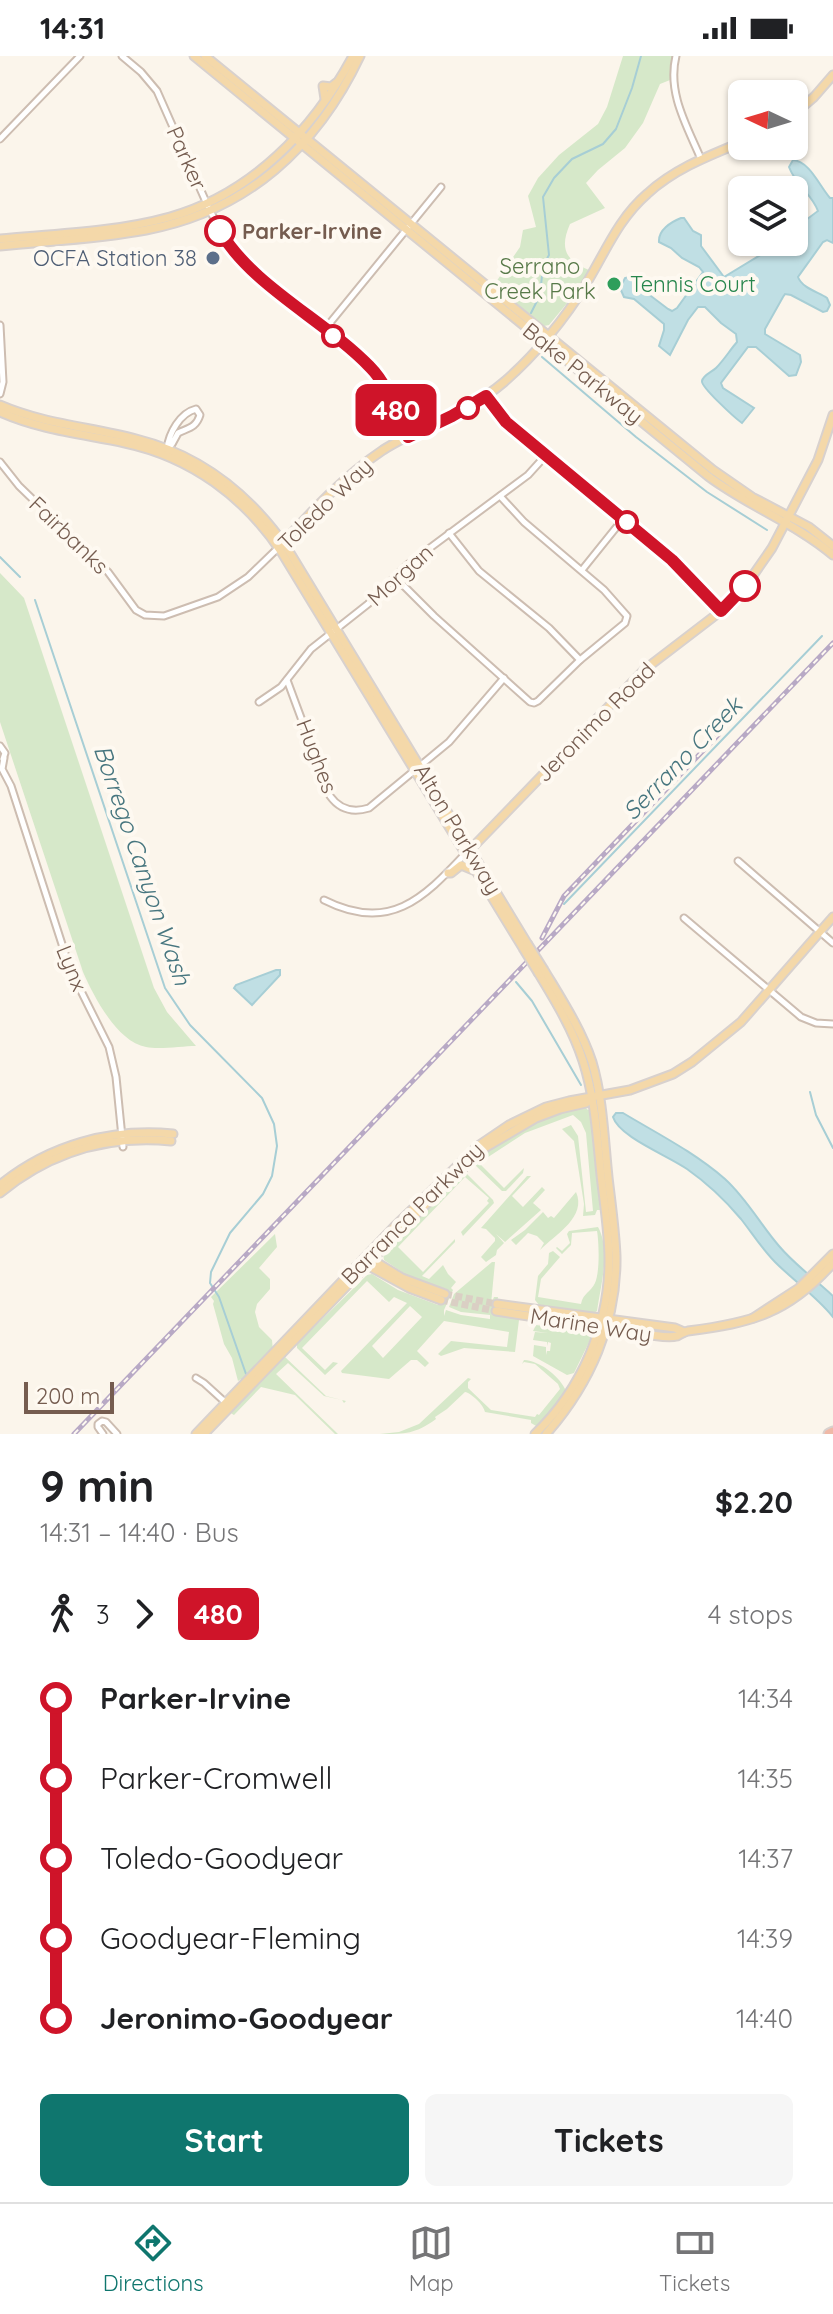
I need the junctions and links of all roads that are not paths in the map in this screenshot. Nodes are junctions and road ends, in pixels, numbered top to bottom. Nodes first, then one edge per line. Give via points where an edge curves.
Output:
1 (80, 56) edge
2 (122, 56) edge
3 (194, 56) edge
4 (205, 56) edge
5 (353, 56) edge
6 (360, 56) edge
7 (676, 56) edge
8 (833, 75) edge
9 (808, 102) edge
10 (0, 139) edge
11 (302, 139) junction
12 (728, 148) edge
13 (701, 159) junction
14 (441, 187) dead end
15 (209, 207) junction
16 (408, 226) junction
17 (0, 239) edge
18 (0, 246) edge
19 (0, 325) edge
20 (325, 329) junction
21 (545, 338) junction
22 (0, 394) edge
23 (486, 396) junction
24 (0, 405) edge
25 (0, 412) edge
26 (833, 415) edge
27 (408, 437) junction
28 (165, 452) junction
29 (547, 454) junction
30 (0, 462) edge
31 (500, 496) junction
32 (623, 519) junction
33 (788, 519) junction
34 (296, 529) junction
35 (449, 533) junction
36 (281, 545) junction
37 (833, 546) edge
38 (833, 555) edge
39 (300, 570) junction
40 (582, 570) junction
41 (395, 577) junction
42 (136, 610) joint
43 (721, 611) junction
44 (334, 631) junction
45 (580, 660) junction
46 (504, 678) junction
47 (287, 680) junction
48 (259, 702) dead end
49 (1, 746) edge
50 (2, 760) edge
51 (418, 769) junction
52 (0, 773) edge
53 (11, 790) junction
54 (483, 838) junction
55 (468, 852) junction
56 (738, 861) dead end
57 (477, 867) junction
58 (448, 873) junction
59 (324, 900) dead end
60 (833, 917) edge
61 (684, 918) dead end
62 (820, 931) junction
63 (833, 943) edge
64 (541, 972) junction
65 (770, 990) junction
66 (833, 1024) edge
67 (587, 1076) junction
68 (596, 1098) junction
69 (569, 1101) junction
70 (172, 1137) dead end
71 (122, 1140) junction
72 (0, 1185) edge
73 (0, 1193) edge
74 (833, 1254) edge
75 (367, 1261) junction
76 (833, 1263) edge
77 (443, 1297) tunnel mouth
78 (496, 1307) tunnel mouth
79 (753, 1318) junction
80 (604, 1323) junction
81 (196, 1378) dead end
82 (228, 1405) junction
83 (103, 1434) edge
84 (117, 1434) edge
85 (196, 1434) edge
86 (204, 1434) edge
87 (535, 1434) edge
88 (546, 1434) edge

1 - 10 street
2 - 15 street, Parker via 159,94
3 - 11 main road, Bake Parkway
4 - 11 main road, Bake Parkway
5 - 11 main road via 338,82 323,86 325,102
6 - 11 main road via 336,101
7 - 13 street via 677,101
8 - 9 main road
11 - 15 main road
11 - 16 main road, Bake Parkway
12 - 13 main road, Toledo Way
13 - 21 main road, Toledo Way via 659,184 624,218 585,287
14 - 16 street
15 - 17 main road via 134,225
15 - 18 main road via 135,232
15 - 20 street, Parker via 238,258
16 - 20 street
16 - 21 main road, Bake Parkway
19 - 22 street
20 - 27 street, Parker via 372,369
21 - 23 main road, Toledo Way
21 - 33 main road, Bake Parkway via 721,476
23 - 27 main road, Toledo Way
23 - 29 street via 506,422
24 - 28 main road, Alton Parkway via 40,420 139,440
25 - 28 main road, Alton Parkway via 47,428
26 - 33 main road, Jeronimo Road via 818,460
27 - 34 main road, Toledo Way via 355,471
28 - 28 street via 178,433 197,423 196,409 178,422
28 - 36 main road, Alton Parkway via 201,466 235,489 257,509
29 - 31 street, Morgan
29 - 32 street
30 - 42 street, Fairbanks via 108,572
31 - 35 street, Morgan
31 - 40 street
32 - 40 street
32 - 43 street via 678,565
33 - 37 main road, Bake Parkway
33 - 38 main road, Bake Parkway
33 - 43 main road, Jeronimo Road via 756,573
34 - 36 main road, Toledo Way
34 - 39 main road via 291,548
35 - 41 street, Morgan
35 - 45 street via 479,571
36 - 39 main road, Alton Parkway
36 - 42 street, Toledo Way via 218,597 164,616
36 - 44 main road, Alton Parkway
39 - 44 main road, Alton Parkway
40 - 45 street via 627,619
41 - 44 street, Morgan
41 - 46 street
43 - 54 main road, Jeronimo Road via 644,670
44 - 47 street, Morgan via 311,649
44 - 51 main road, Alton Parkway
45 - 46 street via 534,703
46 - 51 street, Hughes
47 - 48 street, Morgan
47 - 51 street, Hughes via 326,788 341,807 369,808
49 - 50 street, Lynx
50 - 53 street, Lynx
51 - 55 main road, Alton Parkway
52 - 53 street, Lynx
53 - 71 street, Lynx via 70,969 109,1047
54 - 55 main road, Jeronimo Road
54 - 57 main road
55 - 57 main road, Alton Parkway
55 - 58 street, Jeronimo Road
56 - 62 street
57 - 58 main road via 461,865
57 - 64 main road, Alton Parkway, bridge
58 - 59 street, Jeronimo Road via 414,902 387,911 346,909
60 - 62 main road
61 - 65 street
62 - 63 street
62 - 65 main road
64 - 67 main road, Alton Parkway
64 - 68 main road, Alton Parkway via 584,1042
65 - 66 street via 809,1021
65 - 68 main road via 732,1031 692,1062 658,1081
67 - 68 main road, Alton Parkway
67 - 69 main road via 584,1091
68 - 69 main road, Barranca Parkway
68 - 75 main road, Barranca Parkway via 536,1118 483,1149
68 - 80 main road, Alton Parkway via 609,1251
69 - 75 main road, Barranca Parkway via 527,1116 478,1146
70 - 71 main road via 142,1132
71 - 72 main road via 94,1138 55,1151
71 - 73 main road via 70,1151
74 - 79 main road, Marine Way via 799,1288
75 - 77 main road via 409,1288
75 - 82 main road, Barranca Parkway
76 - 79 main road, Marine Way via 788,1303
78 - 80 main road, Marine Way
79 - 80 main road, Marine Way via 675,1336
80 - 87 main road, Alton Parkway via 576,1382
80 - 88 main road, Alton Parkway via 594,1363
81 - 82 street
82 - 85 main road, Barranca Parkway
82 - 86 main road, Barranca Parkway
83 - 84 street via 98,1427 102,1421

